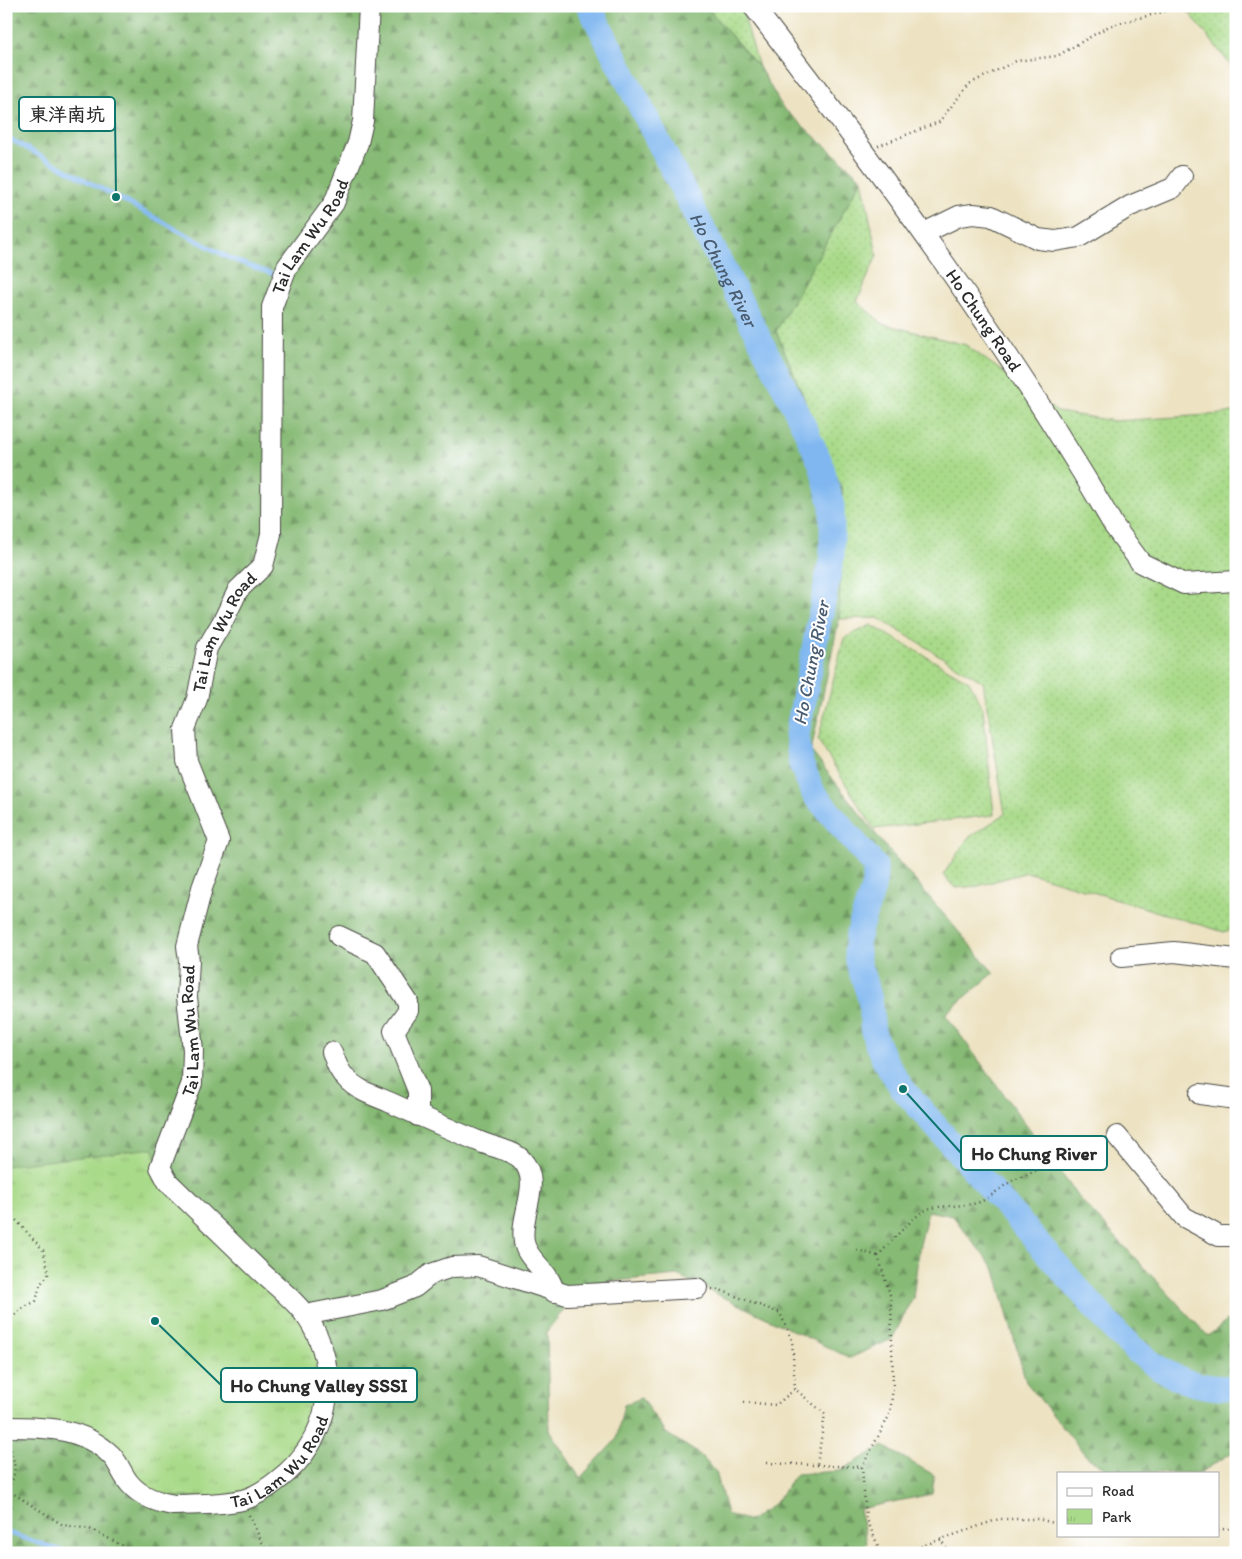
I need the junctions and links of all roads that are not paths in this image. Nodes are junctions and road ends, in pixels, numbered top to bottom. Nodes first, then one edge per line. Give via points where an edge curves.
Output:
1 (369, 6) edge
2 (753, 6) edge
3 (1182, 176) dead end
4 (924, 233) junction
5 (1236, 581) edge
6 (339, 936) dead end
7 (1121, 957) dead end
8 (1236, 959) edge
9 (332, 1052) dead end
10 (1200, 1094) dead end
11 (1236, 1100) edge
12 (418, 1116) junction
13 (1117, 1136) road end
14 (1236, 1236) edge
15 (697, 1288) road end
16 (554, 1292) junction
17 (305, 1315) junction
18 (7, 1435) edge

1 - 17 street, Tai Lam Wu Road via 363,121 358,143 334,203 287,267 272,307 271,534 263,566 238,590 207,648 197,699 186,729 187,761 219,841 186,946 192,1083 160,1167 168,1182
2 - 4 street, Ho Chung Road
3 - 4 street via 1173,188 1130,206 1079,237 1055,242 1038,239 991,216 973,214 959,216
4 - 5 street, Ho Chung Road via 960,283 1114,526 1141,563 1184,584
6 - 12 street via 375,953 408,1002 408,1011 394,1031 418,1092
7 - 8 street via 1174,952
9 - 12 street via 338,1070 347,1080
10 - 11 street
12 - 16 street via 520,1157 532,1180 523,1224 524,1243 552,1281
13 - 14 street via 1184,1218 1219,1236
15 - 16 street via 567,1295
16 - 17 street via 484,1267 452,1268 431,1274 415,1287 382,1300
17 - 18 street, Tai Lam Wu Road via 322,1346 327,1370 326,1411 317,1436 287,1474 268,1488 242,1500 163,1503 130,1484 111,1455 69,1431 47,1427

